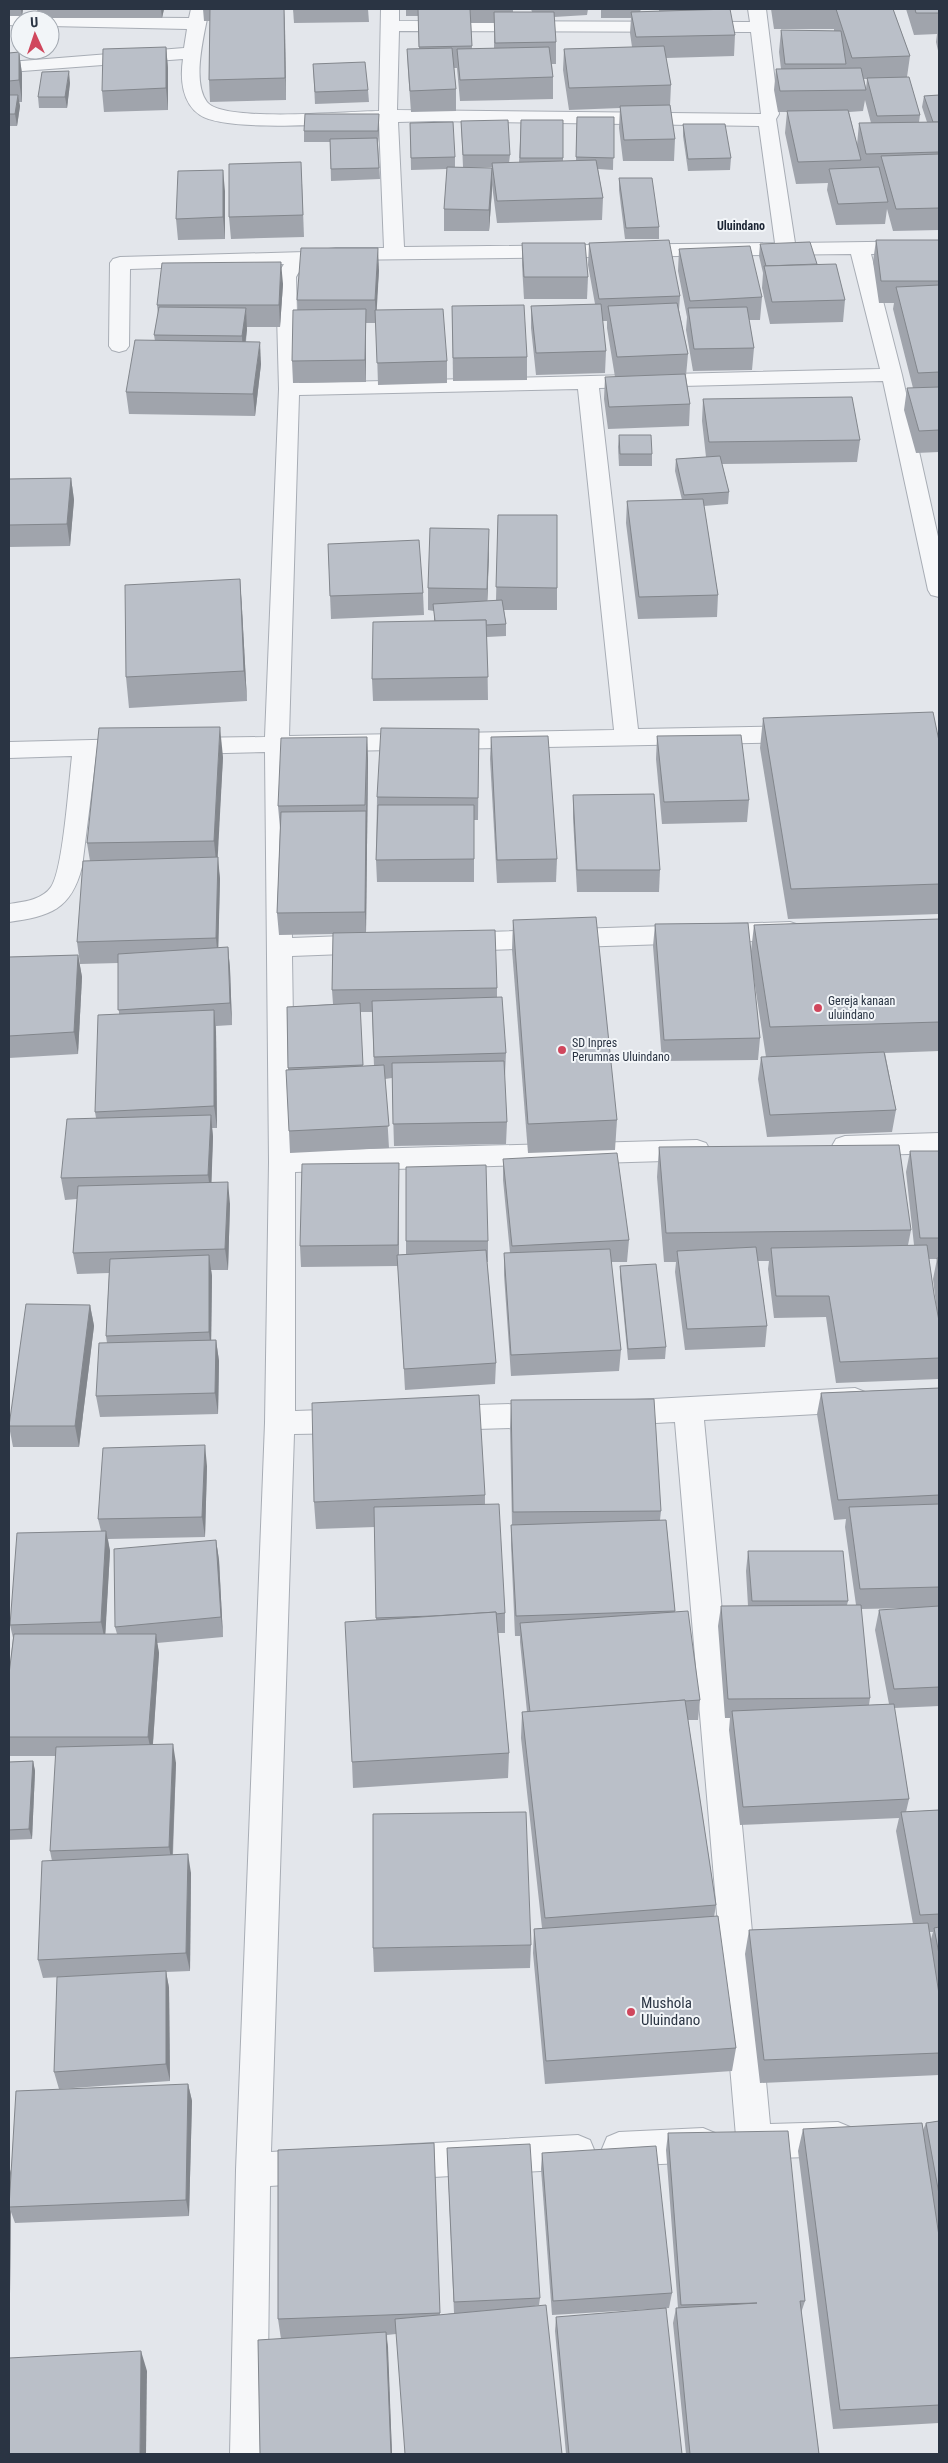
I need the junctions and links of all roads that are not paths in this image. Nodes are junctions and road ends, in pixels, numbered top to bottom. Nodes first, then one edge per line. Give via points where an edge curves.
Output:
1 (758, 9) edge
2 (199, 16) edge
3 (390, 17) edge
4 (60, 21) edge
5 (760, 27) junction
6 (192, 53) junction
7 (9, 67) edge
8 (388, 116) junction
9 (767, 119) junction
10 (939, 248) edge
11 (860, 249) junction
12 (786, 250) junction
13 (394, 253) junction
14 (303, 258) junction
15 (119, 346) dead end
16 (892, 375) junction
17 (588, 381) junction
18 (289, 389) junction
19 (939, 590) edge
20 (822, 734) edge
21 (626, 738) junction
22 (277, 744) junction
23 (85, 748) junction
24 (9, 750) edge
25 (9, 913) edge
26 (811, 931) edge
27 (436, 942) edge
28 (397, 944) edge
29 (279, 947) junction
30 (939, 1143) edge
31 (820, 1147) edge
32 (720, 1150) edge
33 (282, 1162) junction
34 (882, 1398) edge
35 (689, 1410) junction
36 (420, 1419) edge
37 (380, 1420) edge
38 (280, 1423) junction
39 (871, 2139) edge
40 (754, 2142) junction
41 (253, 2170) junction
42 (250, 2454) edge

1 - 5 street
2 - 4 street
2 - 6 street
3 - 5 street
3 - 8 street
5 - 9 street via 770,114
6 - 7 street
6 - 8 street via 191,92 207,112 251,119
8 - 9 street
8 - 13 street
9 - 12 street
10 - 11 street
11 - 12 street
11 - 16 street
12 - 13 street
13 - 14 street
14 - 15 street via 120,263
14 - 18 street via 290,266 286,277
16 - 17 street
16 - 19 street
17 - 18 street
17 - 21 street
18 - 22 street
20 - 21 street
21 - 22 street
22 - 23 street
22 - 29 street
23 - 24 street
23 - 25 street via 70,865 62,891 43,906
26 - 27 street
28 - 29 street
29 - 33 street
30 - 31 street
32 - 33 street
33 - 38 street
34 - 35 street
35 - 36 street
35 - 40 street
37 - 38 street
38 - 41 street
39 - 40 street
40 - 41 street
41 - 42 street

